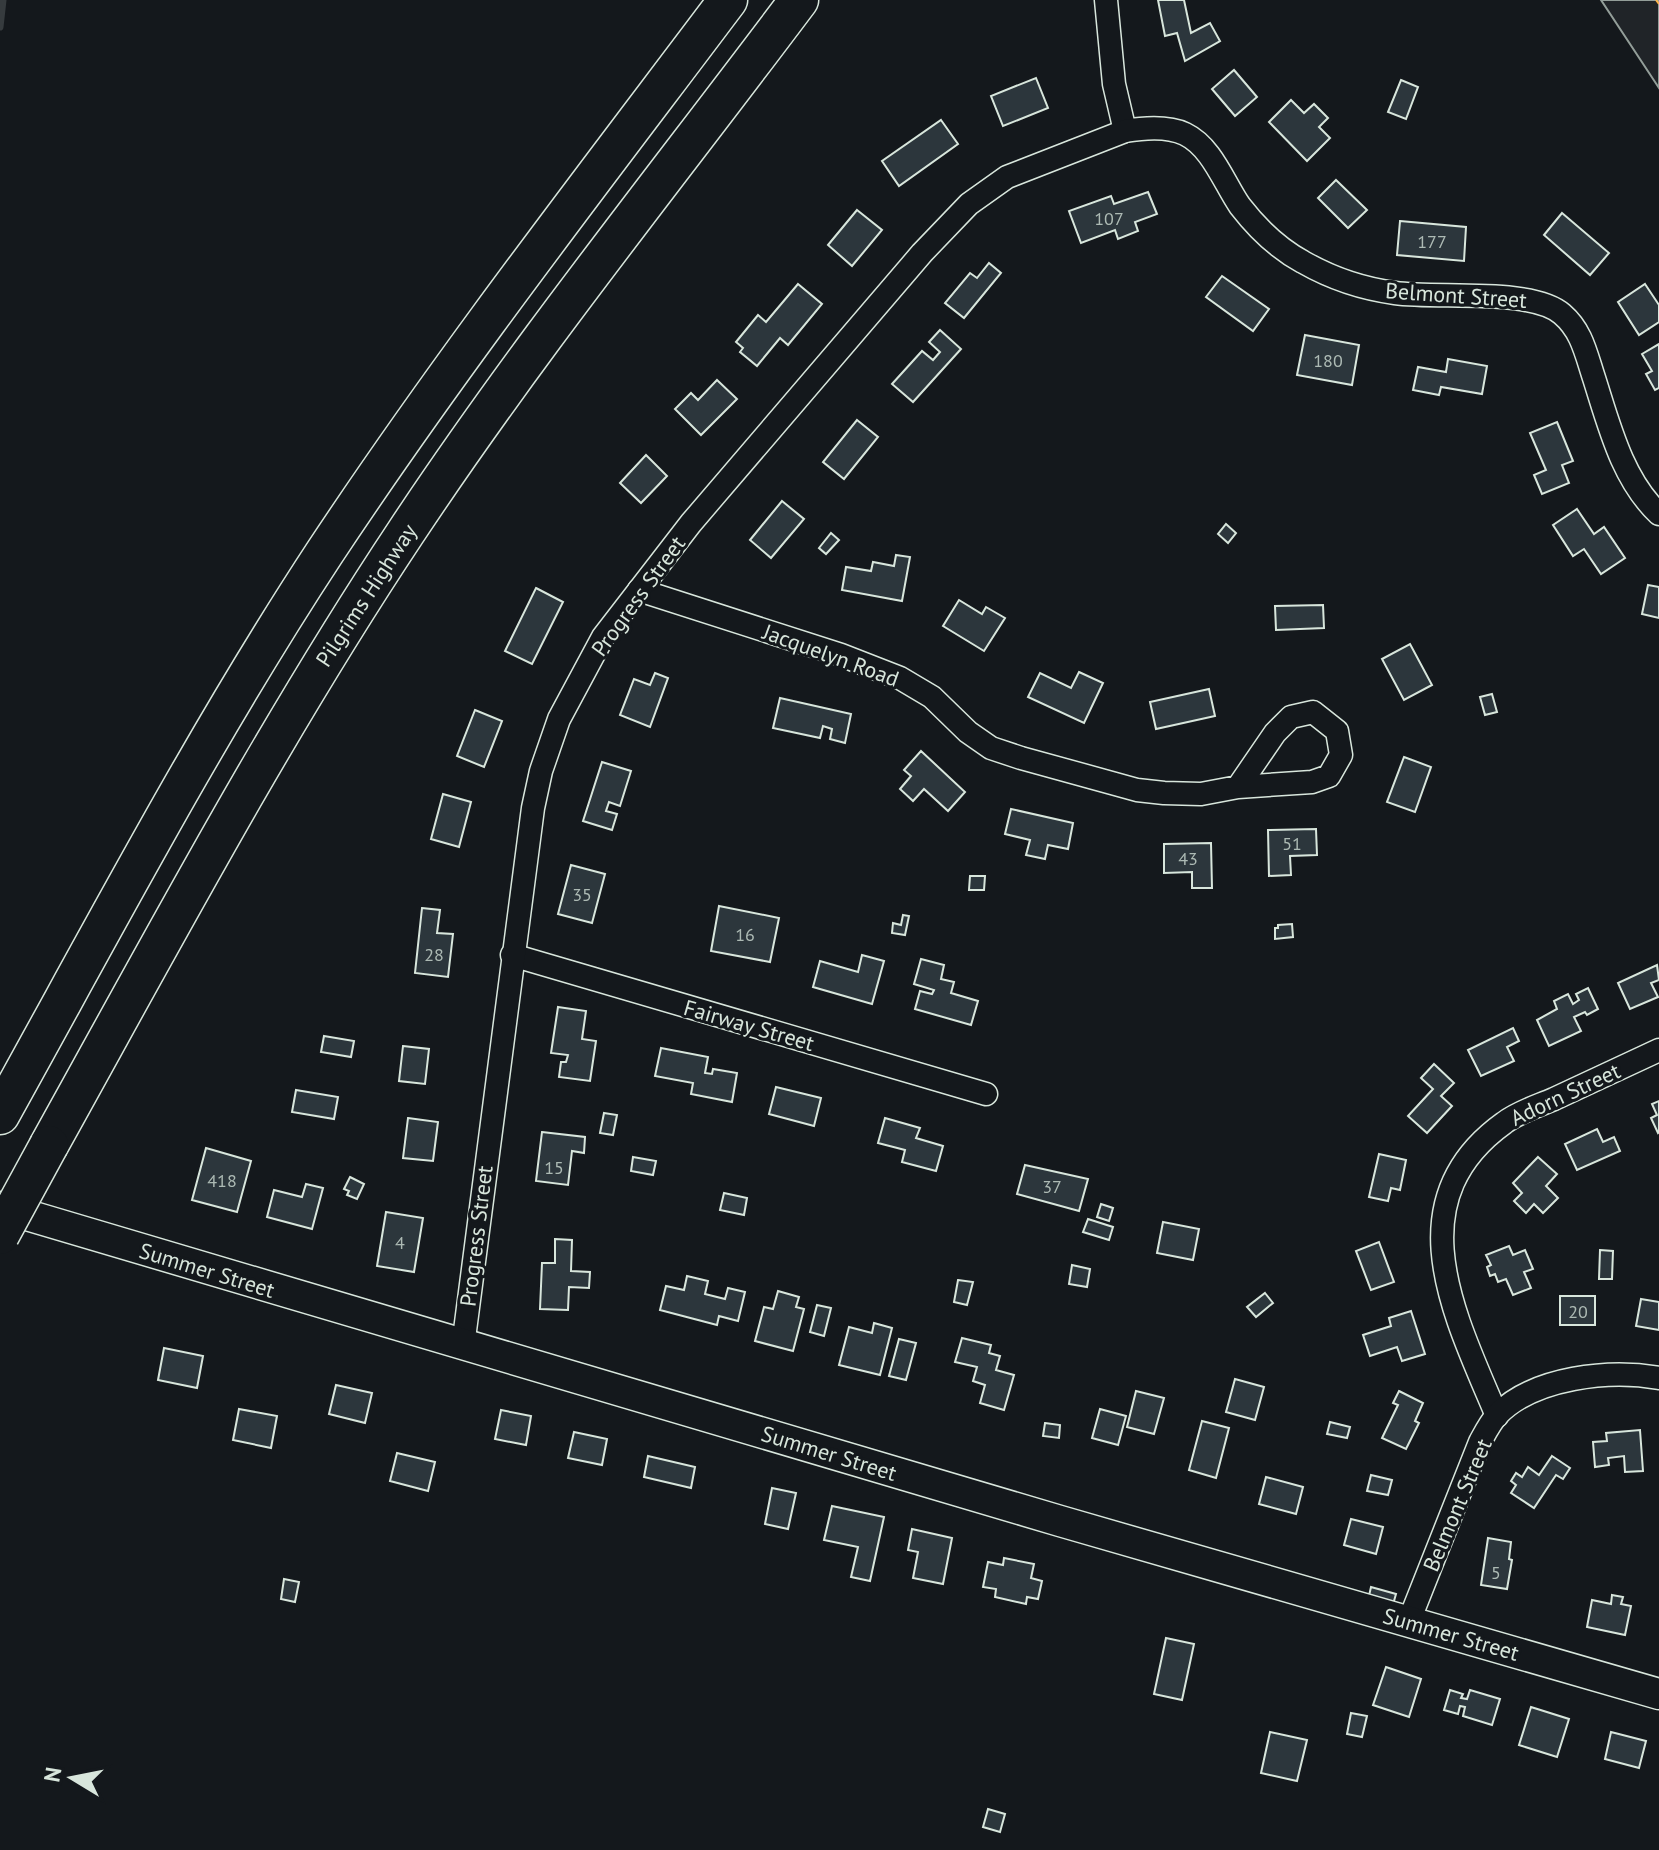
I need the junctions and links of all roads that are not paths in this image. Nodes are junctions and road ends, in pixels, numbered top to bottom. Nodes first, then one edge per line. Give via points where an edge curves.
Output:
1 (728, 0) edge
2 (799, 0) edge
3 (1106, 0) edge
4 (1125, 131) junction
5 (1659, 514) edge
6 (639, 590) junction
7 (1238, 787) junction
8 (512, 955) junction
9 (1659, 1050) edge
10 (986, 1094) dead end
11 (0, 1115) edge
12 (0, 1207) edge
13 (0, 1235) edge
14 (463, 1346) junction
15 (1659, 1378) edge
16 (1497, 1416) junction
17 (1409, 1621) junction
18 (1659, 1694) edge

1 - 11 highway via 446,376 325,552 192,771
2 - 13 highway, Pilgrims Highway, bridge via 505,390 407,529 252,780
3 - 4 street via 1114,84
4 - 5 street, Belmont Street via 1185,134 1205,150 1269,238 1302,262 1342,280 1393,293 1530,299 1562,313 1579,332 1615,445
4 - 6 street, Progress Street via 1007,177 969,204 691,523
6 - 7 street, Jacquelyn Road via 900,678 932,697 991,748 1021,758 1137,790 1201,794
6 - 8 street, Progress Street via 603,637 559,719 533,808
7 - 7 street, Jacquelyn Road via 1291,717 1313,712 1337,731 1341,755 1329,776
8 - 10 street, Fairway Street
8 - 14 street, Progress Street
9 - 16 street, Adorn Street via 1505,1122 1472,1151 1451,1185 1442,1237 1444,1269 1453,1310
12 - 14 street, Summer Street
14 - 17 street, Summer Street
15 - 16 street, Belmont Street via 1635,1373 1570,1380 1525,1397
16 - 17 street, Belmont Street via 1480,1442
17 - 18 street, Summer Street

